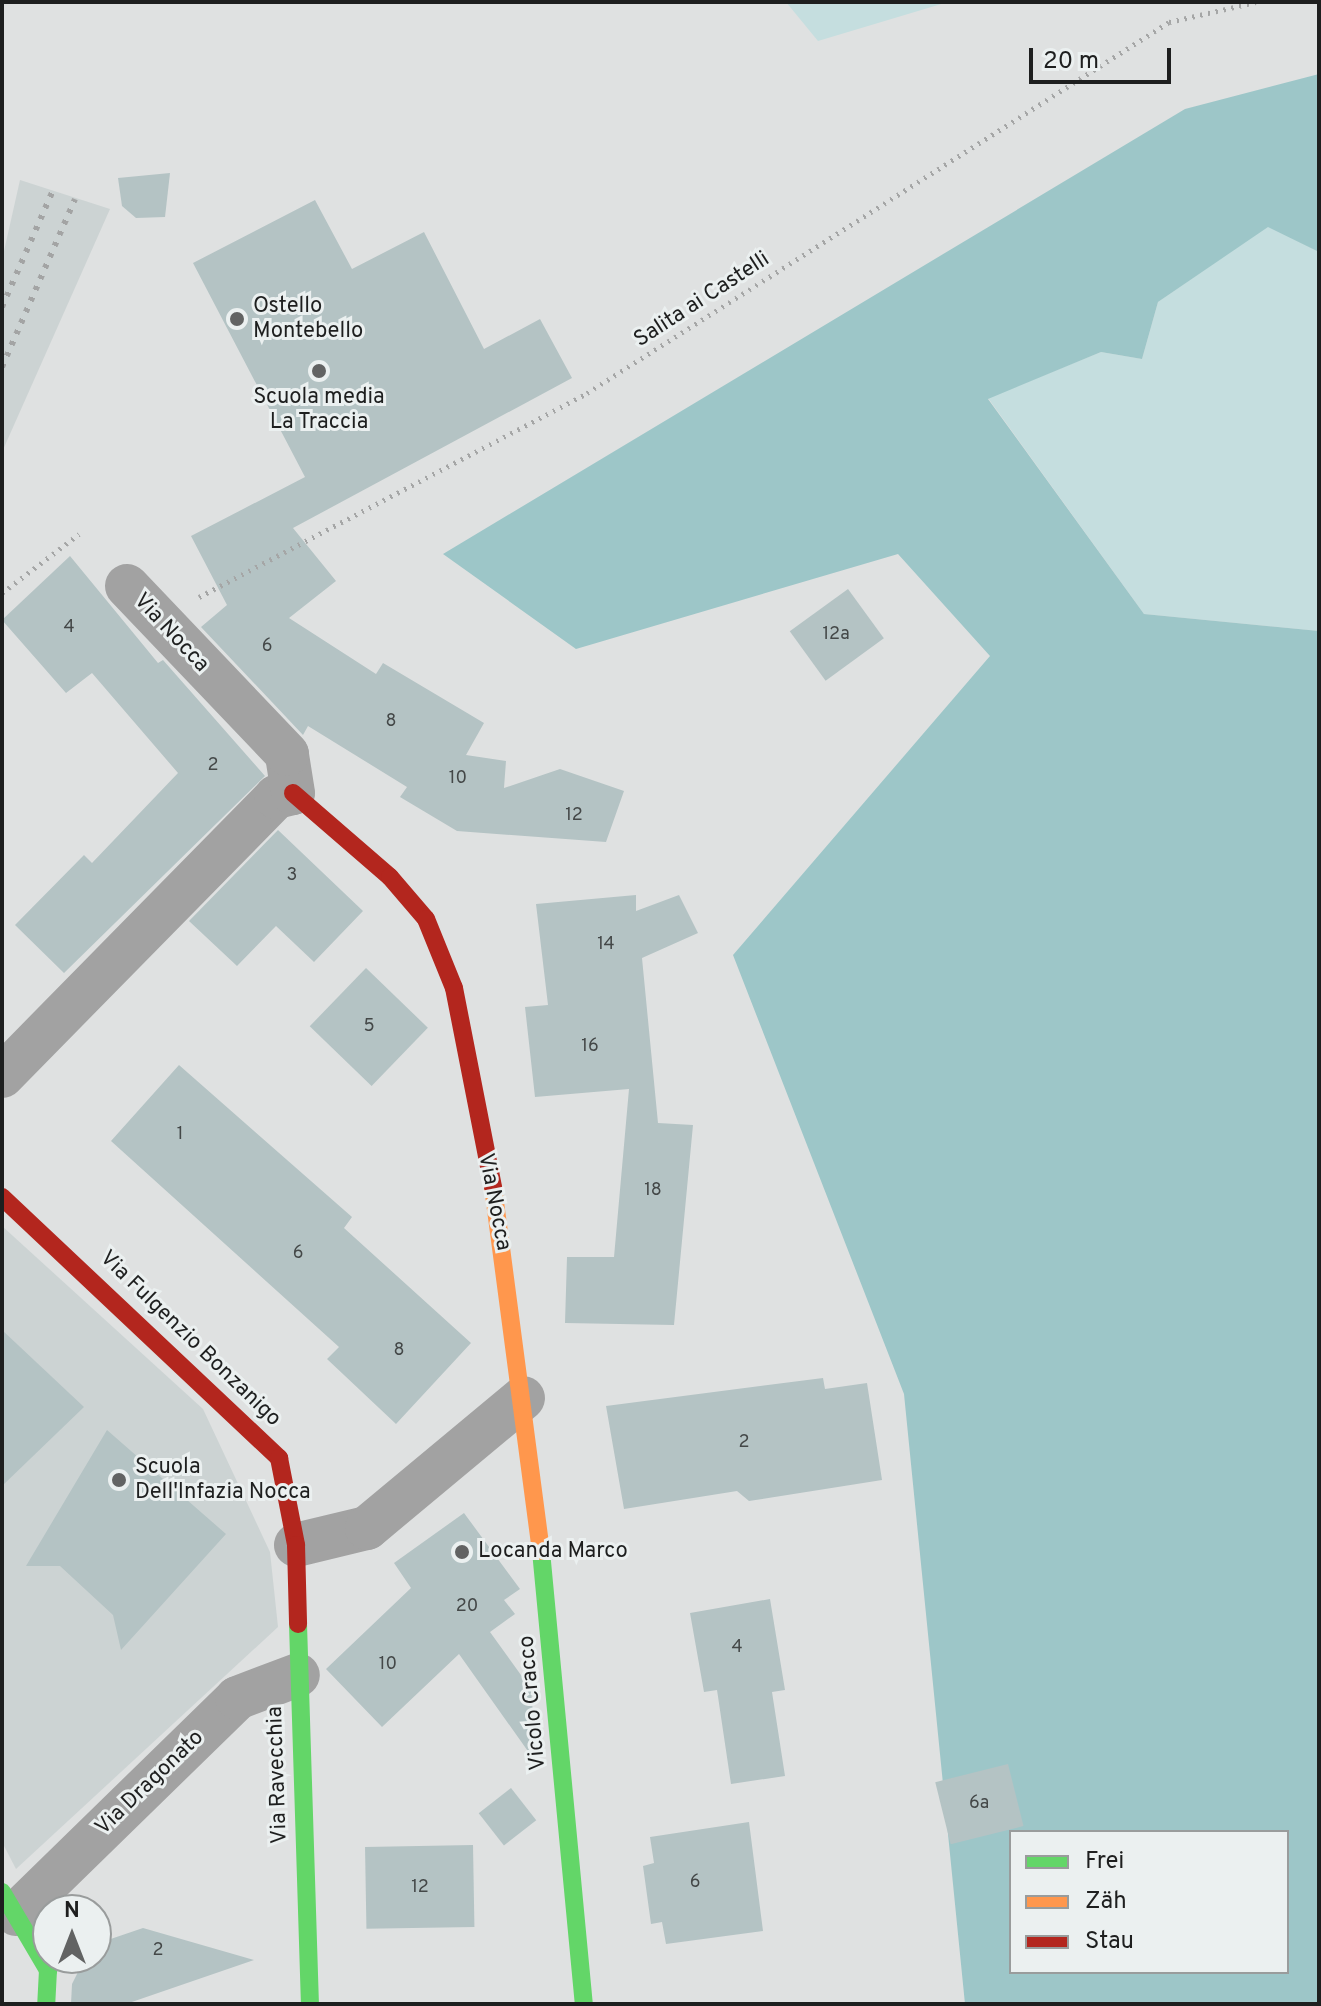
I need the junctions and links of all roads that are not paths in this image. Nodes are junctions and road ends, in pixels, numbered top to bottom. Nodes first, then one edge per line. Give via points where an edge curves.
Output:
1 (127, 586) dead end
2 (293, 793) junction
3 (2, 1076) edge
4 (2, 1197) edge
5 (523, 1398) junction
6 (296, 1545) junction
7 (298, 1675) junction
8 (9, 1903) edge
9 (46, 2004) edge
10 (310, 2004) edge
11 (584, 2004) edge

1 - 2 street, Via Nocca via 287,754
2 - 3 street via 276,797
2 - 5 street, Via Nocca via 390,877 426,919 454,988 505,1250
4 - 6 street, Via Fulgenzio Bonzanigo via 279,1458
5 - 6 street via 367,1528
5 - 11 street, Vicolo Cracco
6 - 7 street, Via Ravecchia
7 - 8 street, Via Dragonato via 237,1698
7 - 10 street, Via Ravecchia
8 - 9 street, Via Dragonato via 48,1970

